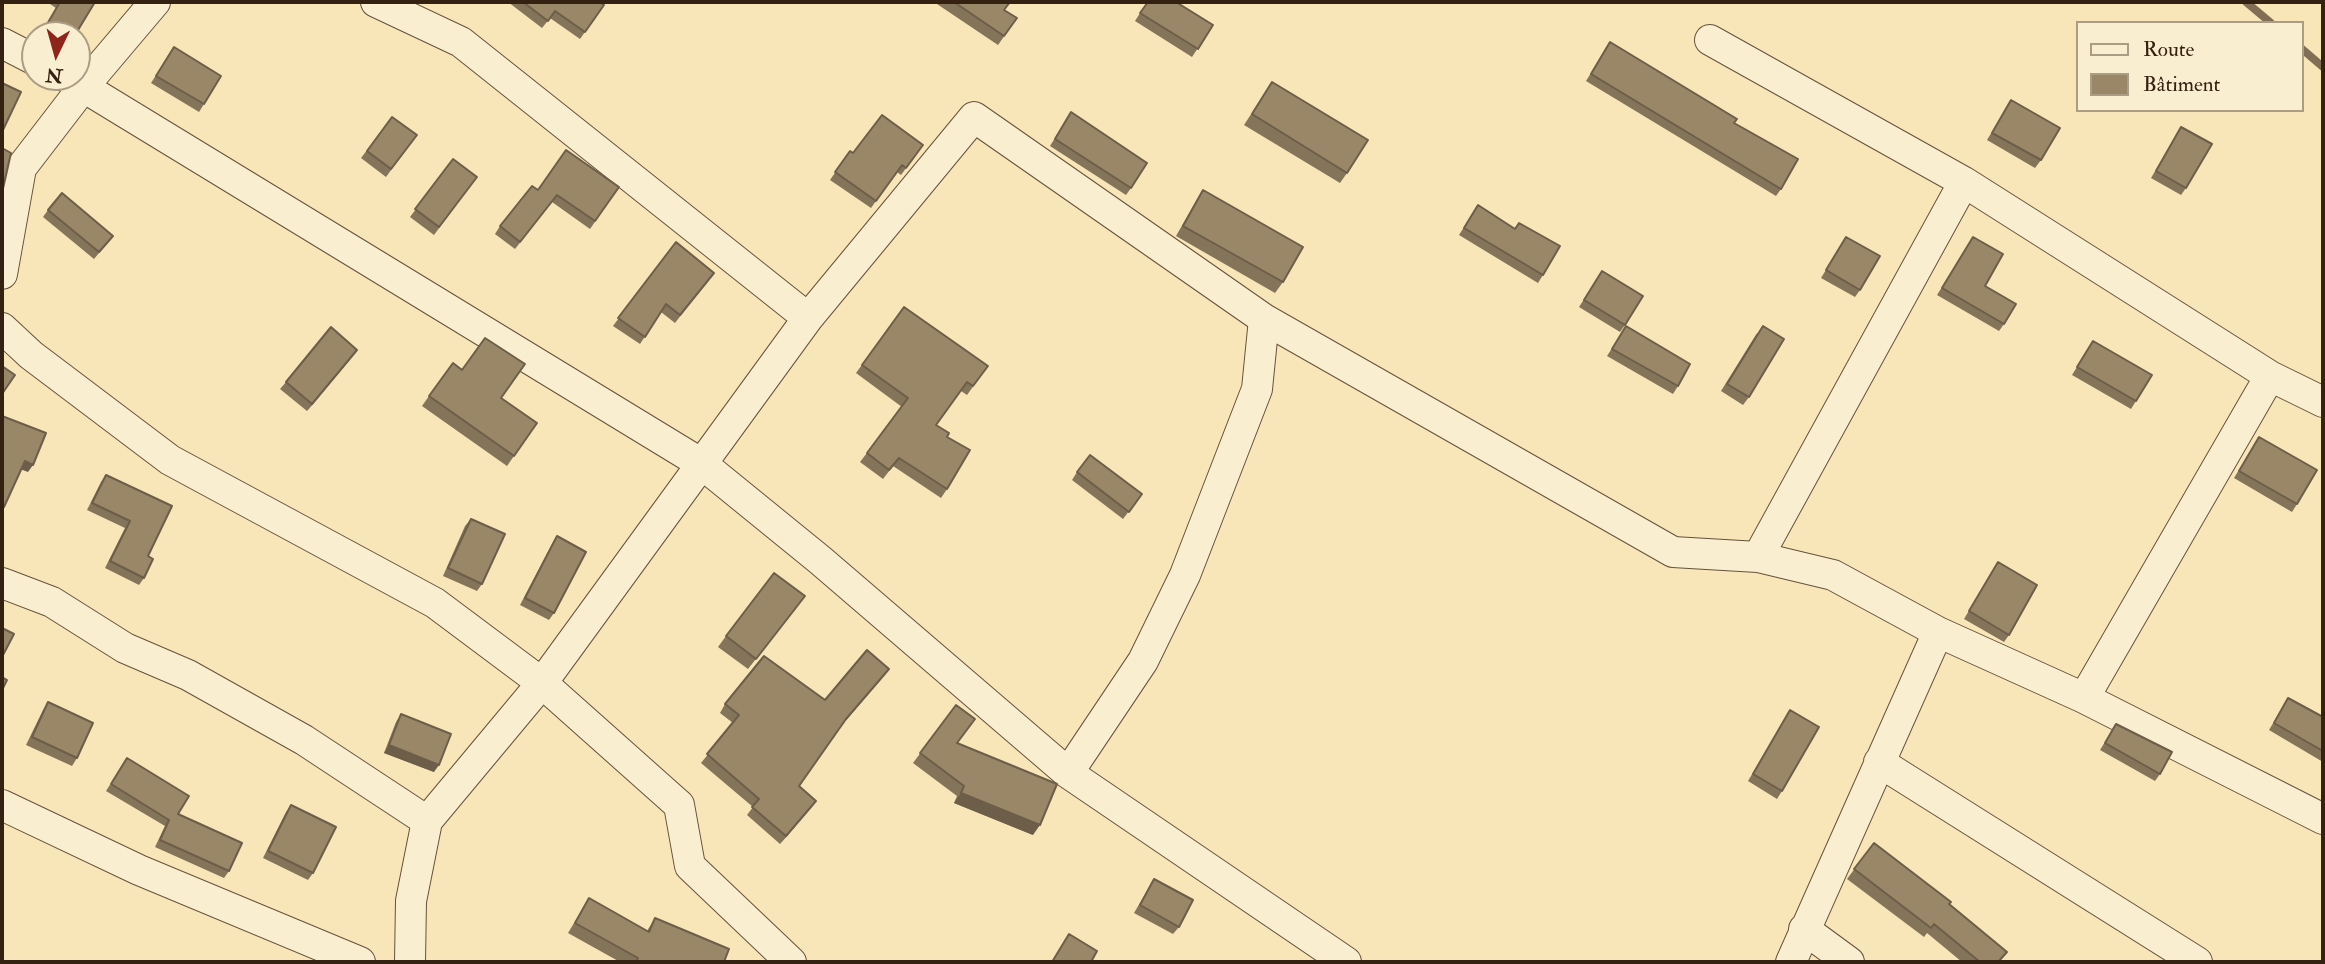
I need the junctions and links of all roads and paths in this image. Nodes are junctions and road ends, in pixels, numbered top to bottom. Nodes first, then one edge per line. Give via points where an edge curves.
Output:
1 (155, 2) edge
2 (376, 2) edge
3 (1710, 40) dead end
4 (2, 43) edge
5 (21, 53) edge
6 (91, 66) edge
7 (91, 90) edge
8 (70, 91) edge
9 (1964, 182) junction
10 (2, 274) edge
11 (808, 318) junction
12 (1264, 319) junction
13 (2, 328) edge
14 (2270, 376) junction
15 (2323, 402) edge
16 (702, 464) junction
17 (1758, 557) junction
18 (2, 583) edge
19 (1938, 632) junction
20 (542, 683) junction
21 (2084, 698) junction
22 (1879, 762) junction
23 (1068, 773) junction
24 (2, 805) edge
25 (2323, 820) edge
26 (427, 821) junction
27 (1804, 929) junction
28 (360, 962) edge
29 (410, 962) edge
30 (791, 962) edge
31 (1346, 962) edge
32 (1791, 962) edge
33 (1849, 962) edge
34 (2197, 962) edge

1 - 6 street
2 - 11 street via 461,42
3 - 9 street
4 - 5 street
7 - 16 street
8 - 10 street via 22,168
9 - 14 street
9 - 17 street
11 - 12 street via 974,117
11 - 16 street
12 - 17 street via 1673,552
12 - 23 street via 1258,389 1185,575 1143,661
13 - 20 street via 170,460 435,603
14 - 15 street
14 - 21 street
16 - 20 street
16 - 23 street
17 - 19 street via 1833,575
18 - 26 street via 52,602 125,648 188,675 304,740
19 - 21 street
19 - 22 street
20 - 26 street
20 - 30 street via 679,805 690,866
21 - 25 street
22 - 27 street
22 - 34 street
23 - 31 street
24 - 28 street via 139,870
26 - 29 street via 411,901
27 - 32 street
27 - 33 street

